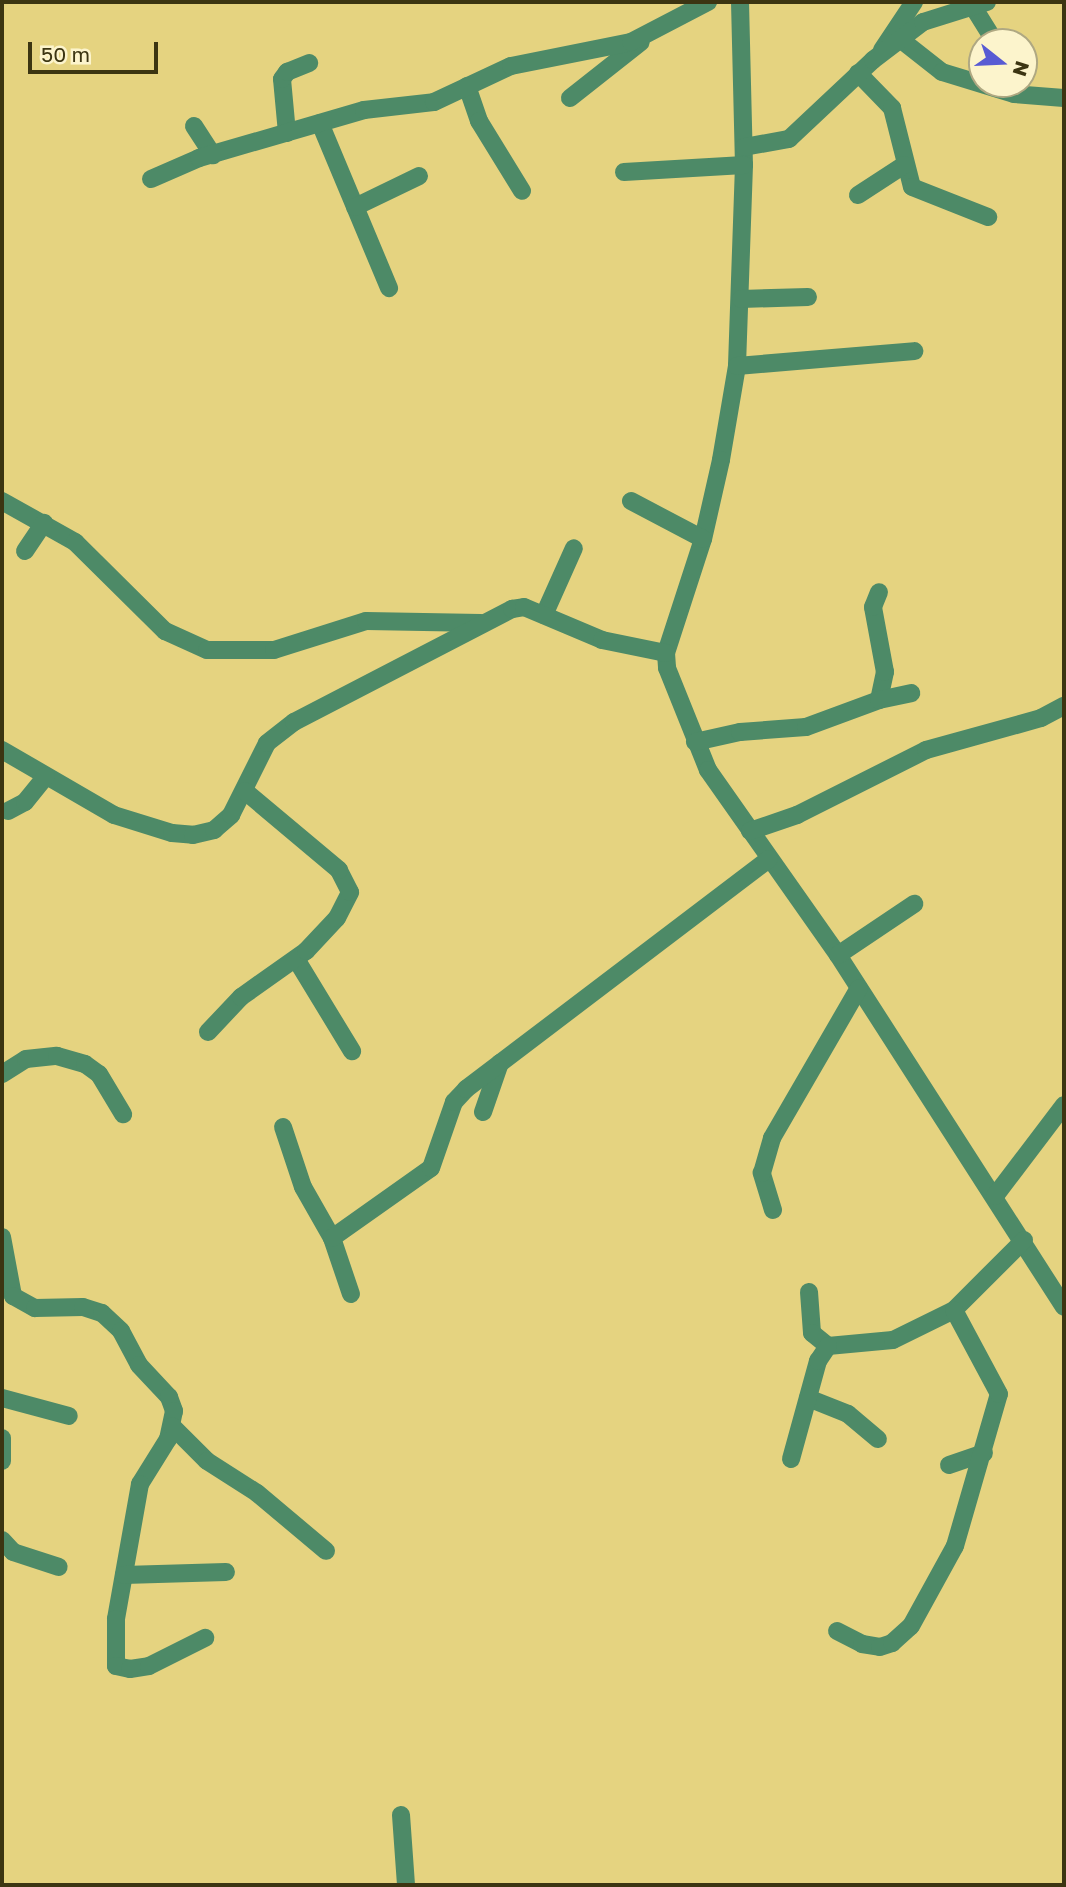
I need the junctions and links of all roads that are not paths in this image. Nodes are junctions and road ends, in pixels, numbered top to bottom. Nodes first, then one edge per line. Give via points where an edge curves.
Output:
1 (708, 2) edge
2 (740, 2) edge
3 (914, 2) edge
4 (980, 4) edge
5 (989, 28) edge
6 (648, 35) junction
7 (900, 39) junction
8 (881, 54) junction
9 (309, 63) dead end
10 (859, 73) junction
11 (467, 86) junction
12 (570, 98) dead end
13 (1064, 98) edge
14 (320, 123) junction
15 (194, 127) dead end
16 (287, 133) junction
17 (744, 147) junction
18 (213, 155) junction
19 (744, 165) junction
20 (904, 165) junction
21 (624, 172) dead end
22 (419, 176) dead end
23 (151, 179) dead end
24 (522, 191) dead end
25 (858, 195) dead end
26 (355, 207) junction
27 (988, 217) dead end
28 (389, 288) dead end
29 (808, 297) dead end
30 (741, 299) junction
31 (914, 351) dead end
32 (737, 366) junction
33 (2, 500) edge
34 (631, 501) dead end
35 (44, 523) junction
36 (702, 539) junction
37 (574, 548) dead end
38 (24, 551) dead end
39 (879, 593) dead end
40 (544, 615) junction
41 (484, 623) junction
42 (666, 653) junction
43 (911, 693) dead end
44 (879, 700) junction
45 (1064, 706) edge
46 (695, 742) junction
47 (2, 750) edge
48 (46, 776) junction
49 (245, 791) junction
50 (8, 811) dead end
51 (750, 831) junction
52 (769, 859) junction
53 (914, 904) dead end
54 (838, 955) junction
55 (296, 959) junction
56 (859, 988) junction
57 (208, 1032) dead end
58 (352, 1051) dead end
59 (500, 1063) junction
60 (2, 1074) edge
61 (1064, 1105) edge
62 (483, 1112) dead end
63 (123, 1114) dead end
64 (283, 1127) dead end
65 (995, 1196) junction
66 (773, 1210) dead end
67 (2, 1237) edge
68 (332, 1238) junction
69 (1024, 1240) junction
70 (809, 1292) dead end
71 (352, 1294) dead end
72 (1062, 1298) edge
73 (954, 1310) junction
74 (828, 1346) junction
75 (2, 1398) edge
76 (808, 1398) junction
77 (69, 1416) dead end
78 (172, 1426) junction
79 (2, 1438) edge
80 (878, 1439) dead end
81 (984, 1453) junction
82 (791, 1459) dead end
83 (2, 1461) edge
84 (949, 1465) dead end
85 (2, 1540) edge
86 (326, 1551) dead end
87 (59, 1567) dead end
88 (226, 1572) dead end
89 (124, 1576) junction
90 (837, 1631) dead end
91 (205, 1638) dead end
92 (401, 1815) dead end
93 (406, 1885) edge

1 - 6 street
2 - 17 street
3 - 8 street
4 - 5 street
4 - 7 street via 935,16
6 - 11 street via 620,45 511,66
6 - 12 street
7 - 8 street
7 - 13 street via 942,72 1014,94
8 - 10 street
9 - 16 street via 282,79
10 - 17 street via 789,139
10 - 20 street via 892,108
11 - 14 street via 433,102 377,107
11 - 24 street via 478,121
14 - 16 street
14 - 26 street
15 - 18 street
16 - 18 street
17 - 19 street
18 - 23 street
19 - 21 street
19 - 30 street
20 - 25 street
20 - 27 street via 912,187 921,193
22 - 26 street
26 - 28 street
29 - 30 street
30 - 32 street
31 - 32 street
32 - 36 street
33 - 35 street
34 - 36 street
35 - 38 street
35 - 41 street via 75,542 164,631 207,650 274,650 366,621
36 - 42 street
37 - 40 street
39 - 44 street via 873,607 885,672
40 - 41 street via 524,607
40 - 42 street via 602,640
41 - 49 street via 294,722 267,743
42 - 46 street
43 - 44 street
44 - 46 street via 806,727 740,732
45 - 51 street via 1041,718 926,750 797,815
46 - 51 street
47 - 48 street
48 - 49 street via 130,822 193,835 214,830 231,815
48 - 50 street via 25,802
49 - 55 street via 348,880 347,904
51 - 52 street
52 - 54 street
52 - 59 street
53 - 54 street
54 - 56 street
55 - 57 street via 241,998
55 - 58 street
56 - 65 street
56 - 66 street via 772,1138 762,1173
59 - 62 street
59 - 68 street via 454,1102 431,1168
60 - 63 street via 26,1059 58,1056 85,1064 99,1074
61 - 65 street
64 - 68 street via 303,1187
65 - 69 street
67 - 78 street via 13,1296 35,1308 83,1307 102,1313 121,1331 145,1373 169,1397 174,1411
68 - 71 street
69 - 72 street
69 - 73 street
70 - 74 street via 812,1333
73 - 74 street via 892,1340
73 - 81 street via 999,1394
74 - 76 street via 818,1361
75 - 77 street
76 - 80 street via 848,1414
76 - 82 street
78 - 86 street via 207,1461 257,1493
78 - 89 street via 140,1484
79 - 83 street
81 - 84 street
81 - 90 street via 955,1546 911,1626 880,1647
85 - 87 street via 13,1552
88 - 89 street
89 - 91 street via 114,1640 116,1666 130,1670 149,1666
92 - 93 street

